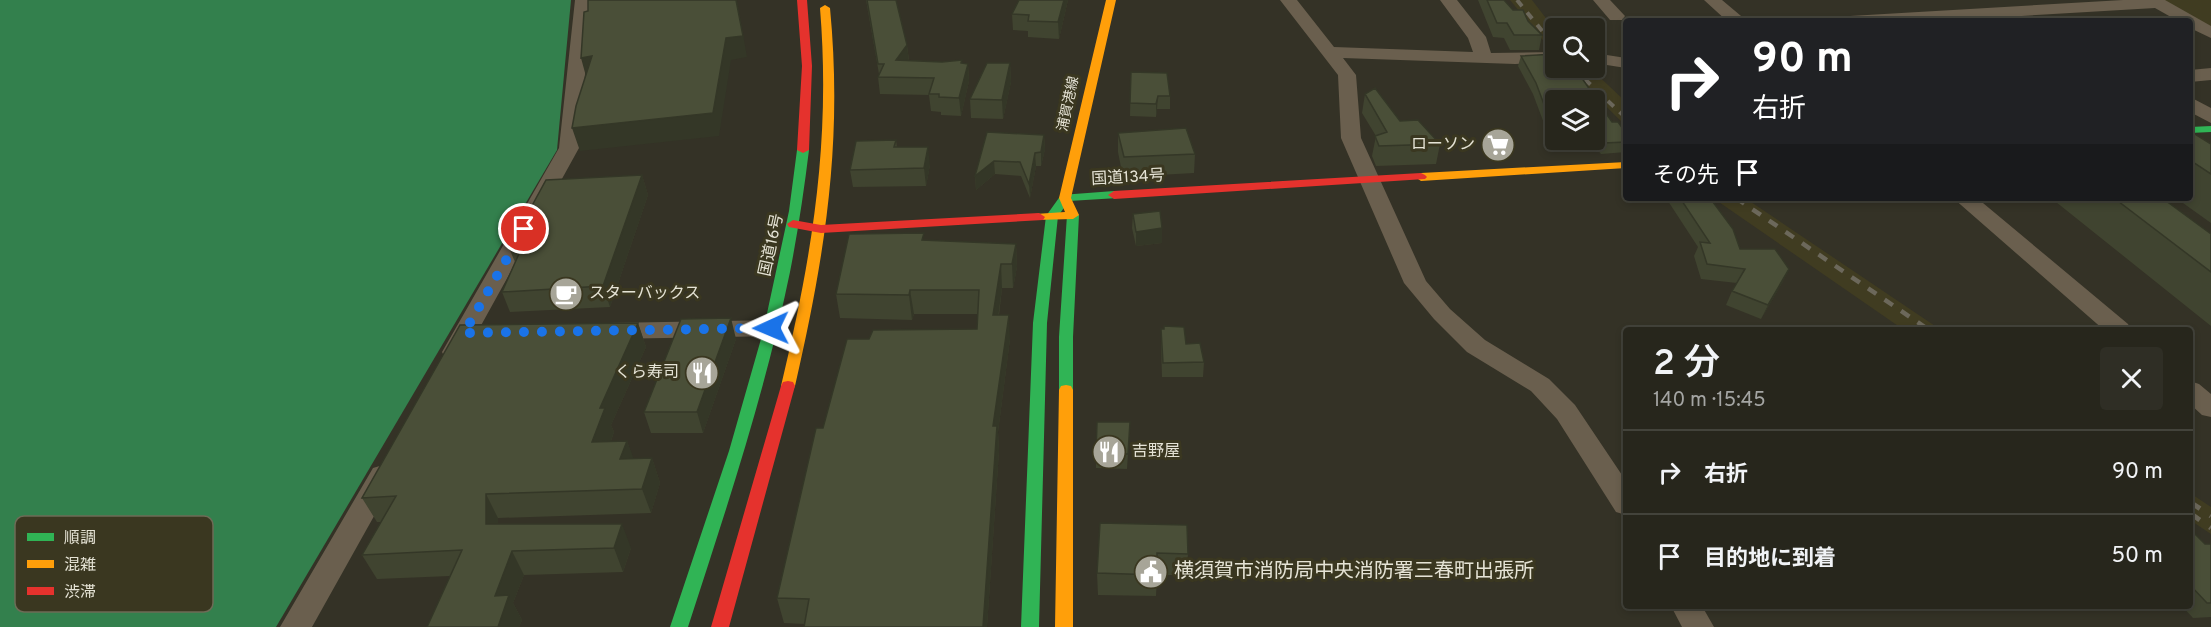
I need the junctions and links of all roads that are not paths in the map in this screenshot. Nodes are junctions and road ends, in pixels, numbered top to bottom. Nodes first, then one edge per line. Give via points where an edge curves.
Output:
1 (583, 0) edge
2 (802, 0) edge
3 (824, 0) edge
4 (1111, 0) edge
5 (1288, 0) edge
6 (1448, 0) edge
7 (1601, 0) edge
8 (1712, 0) edge
9 (1875, 0) edge
10 (2028, 0) edge
11 (2155, 1) edge
12 (2045, 11) junction
13 (1616, 16) dead end
14 (1734, 18) edge
15 (1899, 18) edge
16 (1934, 18) edge
17 (2056, 18) edge
18 (2185, 18) edge
19 (2193, 23) edge
20 (2211, 33) edge
21 (2211, 39) edge
22 (2193, 40) edge
23 (1330, 52) junction
24 (1545, 57) edge
25 (1484, 58) junction
26 (1605, 60) edge
27 (1623, 63) edge
28 (2211, 74) edge
29 (2193, 76) edge
30 (2193, 105) edge
31 (2211, 117) edge
32 (2211, 129) edge
33 (2193, 130) edge
34 (2211, 141) edge
35 (2193, 142) edge
36 (1623, 165) edge
37 (1623, 178) edge
38 (1554, 183) dead end
39 (1375, 192) junction
40 (1065, 198) junction
41 (1043, 200) dead end
42 (1968, 201) edge
43 (864, 213) dead end
44 (1079, 214) junction
45 (1052, 216) junction
46 (821, 222) junction
47 (793, 224) junction
48 (2115, 327) edge
49 (771, 328) junction
50 (583, 331) edge
51 (441, 374) edge
52 (2193, 393) edge
53 (2211, 408) edge
54 (395, 455) edge
55 (1623, 499) edge
56 (1688, 609) edge
57 (296, 627) edge
58 (679, 627) edge
59 (720, 627) edge
60 (1030, 627) edge
61 (1064, 627) edge
62 (1698, 627) edge

1 - 51 street via 569,148 476,333
2 - 47 main road, 国道16号 via 807,41 806,117
3 - 46 main road via 831,101
4 - 40 main road, 浦賀港線
5 - 23 street
6 - 25 street via 1478,37
7 - 13 street
8 - 14 street
9 - 15 street
10 - 12 street
11 - 12 street
11 - 18 street
12 - 16 street
12 - 17 street
19 - 20 street
21 - 22 street
23 - 25 street
23 - 39 street via 1347,75 1351,138
24 - 25 street
26 - 27 street
28 - 29 street
30 - 31 street
32 - 33 main road
34 - 35 main road
36 - 39 main road, 国道134号
37 - 38 main road
39 - 40 main road, 国道134号
39 - 55 street via 1416,283 1476,346 1540,385 1566,412
40 - 41 main road, 国道134号
40 - 44 main road
40 - 45 main road
42 - 48 street
43 - 46 main road
44 - 45 main road
44 - 61 main road via 1066,336
45 - 46 main road
45 - 60 main road via 1040,322
46 - 47 main road
46 - 59 main road via 782,419
47 - 49 main road, 国道16号
49 - 50 street
49 - 58 main road, 国道16号 via 737,452
52 - 53 street
54 - 57 street
56 - 62 street

